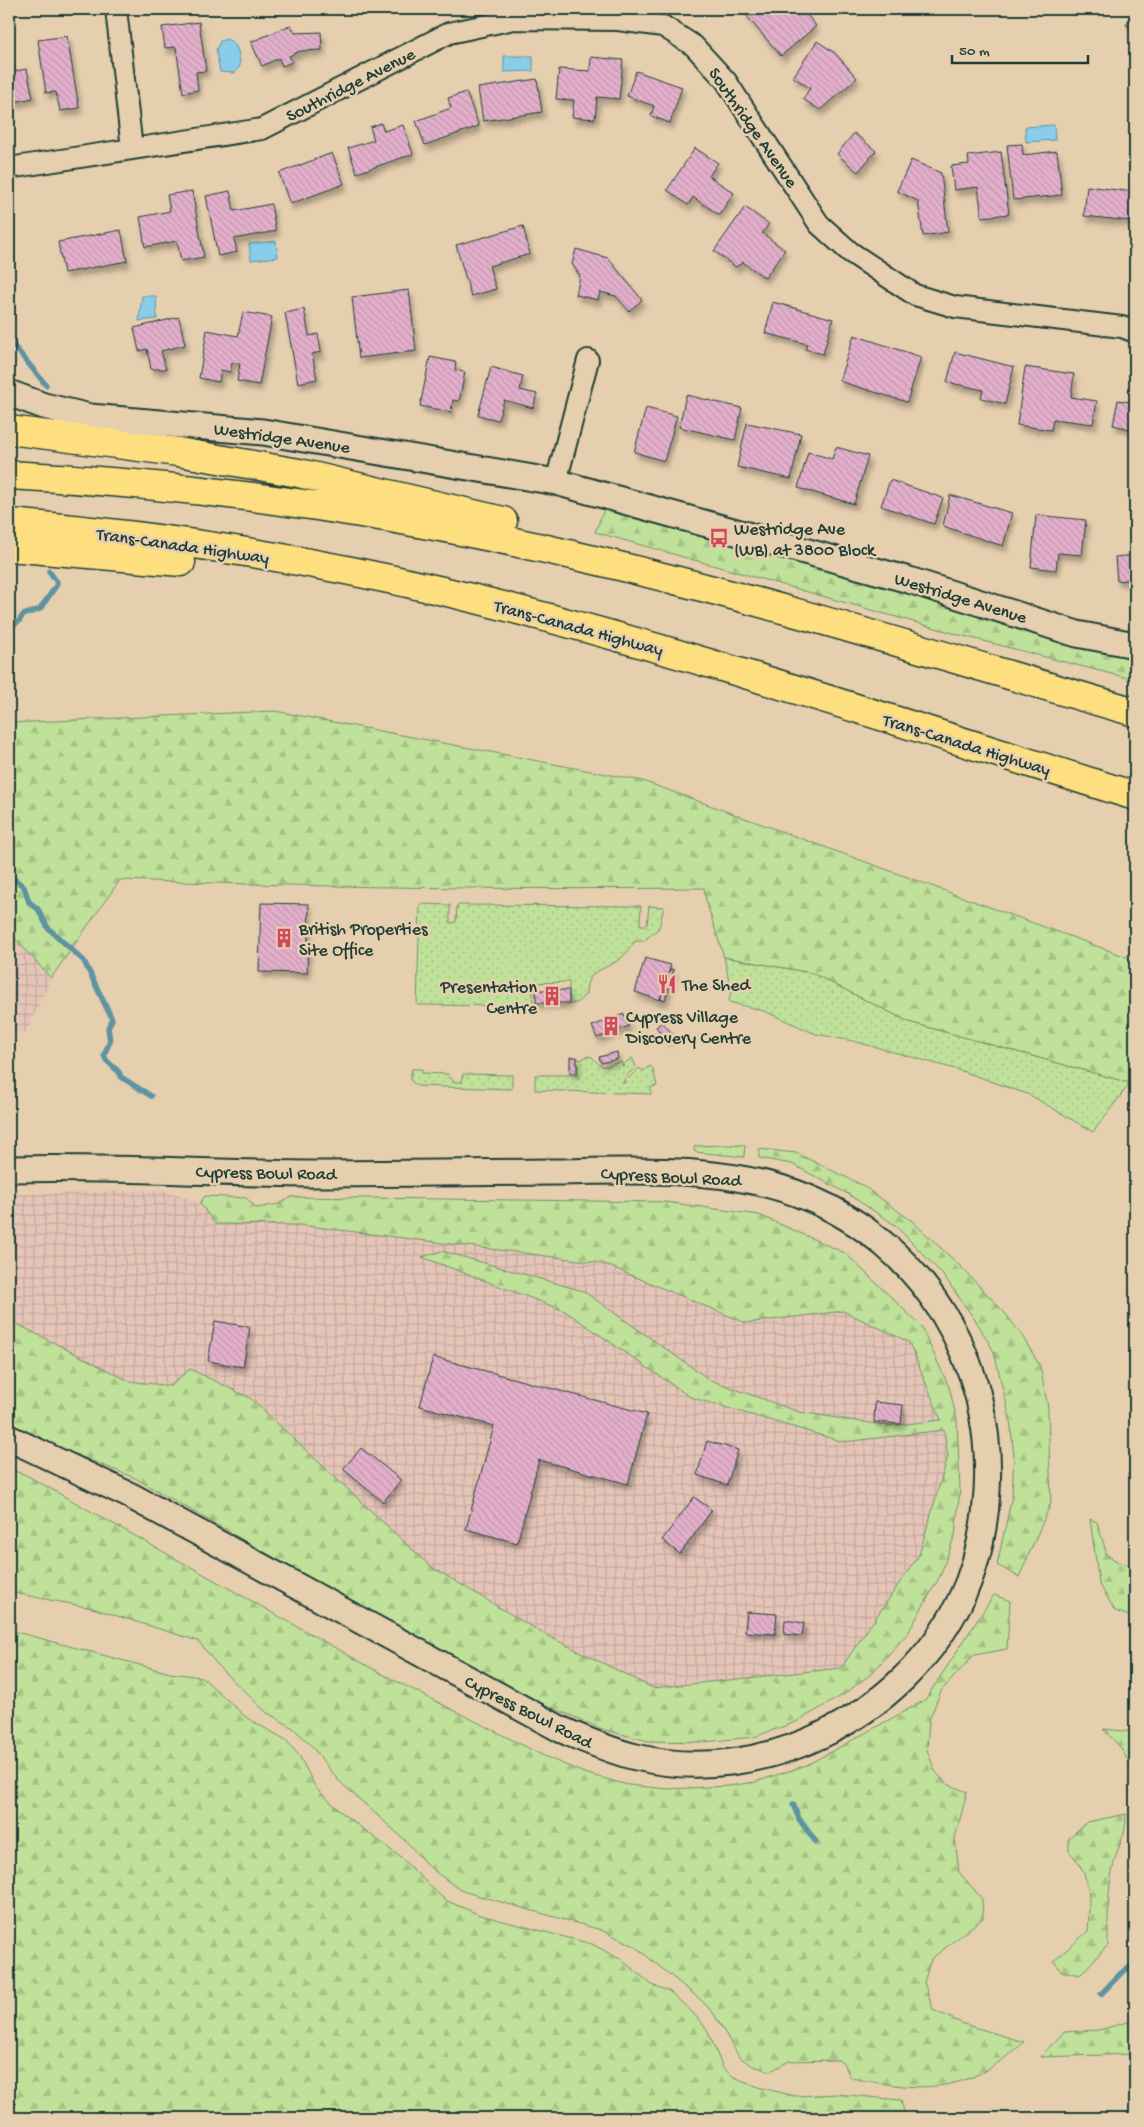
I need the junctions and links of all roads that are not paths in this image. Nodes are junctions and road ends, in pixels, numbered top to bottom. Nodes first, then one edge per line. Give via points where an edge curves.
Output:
1 (116, 9) edge
2 (132, 149) junction
3 (9, 168) edge
4 (1135, 332) edge
5 (588, 360) dead end
6 (9, 393) edge
7 (9, 430) edge
8 (9, 475) edge
9 (556, 482) junction
10 (9, 523) edge
11 (9, 547) edge
12 (665, 578) junction
13 (444, 591) junction
14 (1135, 645) edge
15 (1135, 712) edge
16 (1135, 796) edge
17 (9, 1169) edge
18 (9, 1438) edge

1 - 2 street
2 - 3 street, Southridge Avenue
2 - 4 street, Southridge Avenue via 262,129 449,33 514,19 618,20 664,26 694,46 726,81 819,224 850,252 915,295 955,307 1122,327
5 - 9 street
6 - 9 street, Westridge Avenue via 44,406 90,416 263,432
7 - 12 highway via 187,454 357,485 544,532
8 - 12 highway via 183,488 333,508 458,530
9 - 14 street, Westridge Avenue via 909,580 1077,634
10 - 13 highway, Trans-Canada Highway via 245,553
11 - 13 highway via 175,561
12 - 15 highway
13 - 16 highway, Trans-Canada Highway via 652,647
17 - 18 street, Cypress Bowl Road via 299,1174 654,1172 733,1178 802,1195 833,1209 892,1250 937,1302 970,1366 980,1400 988,1471 982,1540 963,1595 944,1629 898,1684 832,1730 796,1746 715,1763 676,1763 638,1758 562,1730 131,1496

